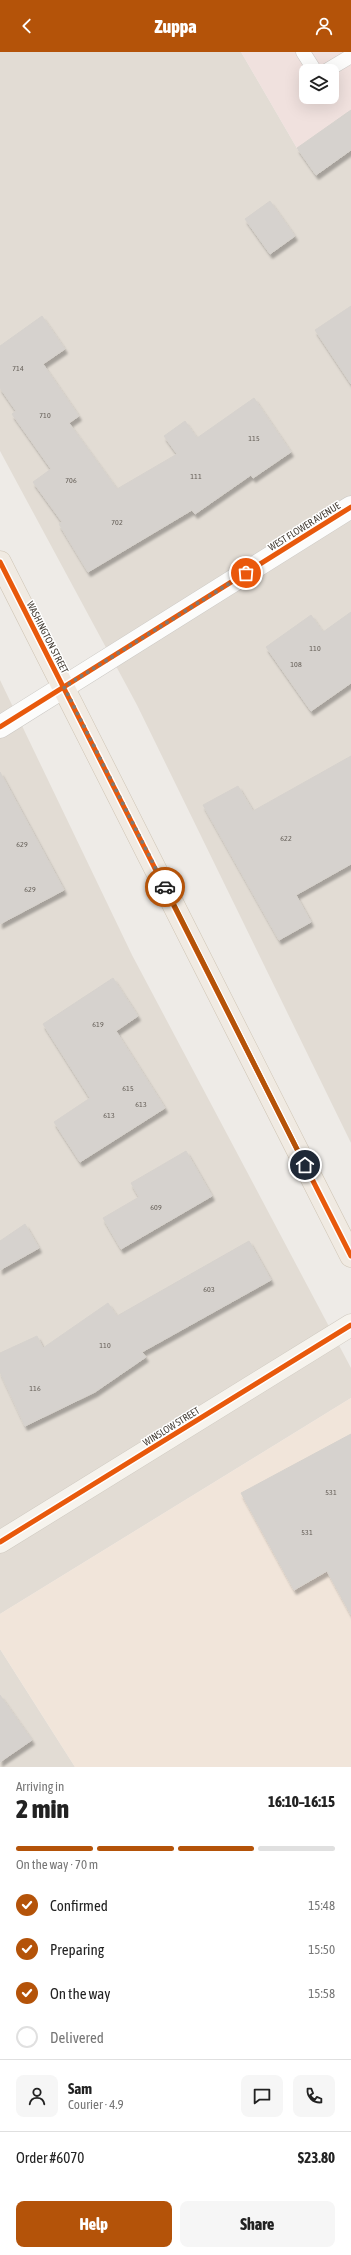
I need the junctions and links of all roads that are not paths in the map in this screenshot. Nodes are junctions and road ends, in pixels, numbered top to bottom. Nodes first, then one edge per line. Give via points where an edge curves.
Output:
1 (303, 52) edge
2 (351, 56) edge
3 (311, 64) edge
4 (338, 64) edge
5 (351, 507) edge
6 (0, 562) edge
7 (64, 687) junction
8 (0, 727) edge
9 (351, 1256) edge
10 (351, 1325) edge
11 (0, 1542) edge

1 - 3 lane
2 - 4 lane
5 - 7 street, WEST FLOWER AVENUE
6 - 7 main road, WASHINGTON STREET
7 - 8 street, WEST FLOWER AVENUE
7 - 9 main road, WASHINGTON STREET
10 - 11 street, WINSLOW STREET

